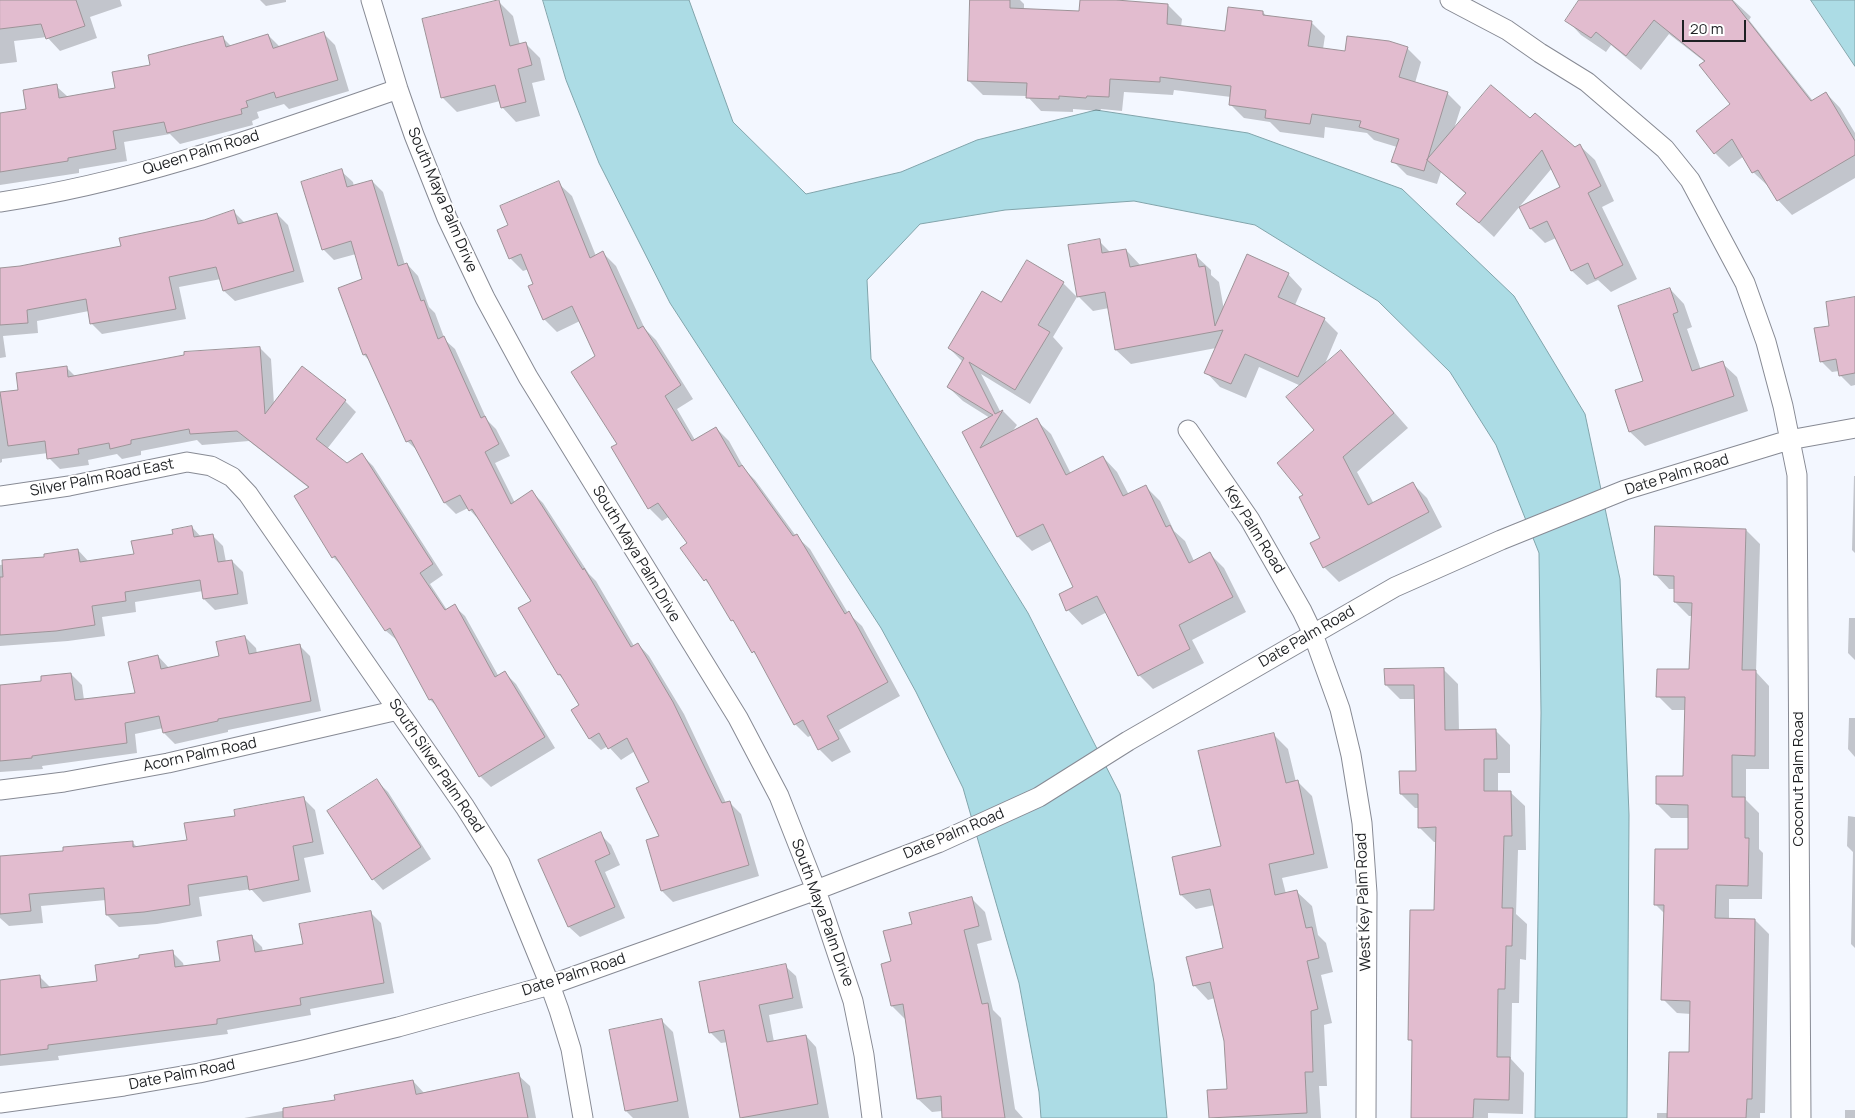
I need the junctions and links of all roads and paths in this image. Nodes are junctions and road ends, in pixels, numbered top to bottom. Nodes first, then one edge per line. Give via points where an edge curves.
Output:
1 (371, 0) edge
2 (1450, 0) edge
3 (398, 89) junction
4 (0, 202) edge
5 (1855, 428) edge
6 (1188, 430) dead end
7 (1789, 440) junction
8 (203, 465) joint
9 (0, 496) edge
10 (1313, 634) junction
11 (398, 710) junction
12 (0, 790) edge
13 (816, 890) junction
14 (550, 985) junction
15 (0, 1103) edge
16 (583, 1118) edge
17 (872, 1118) edge
18 (1366, 1118) edge
19 (1801, 1118) edge

1 - 3 street, South Maya Palm Drive
2 - 7 street, Coconut Palm Road via 1507,30 1587,82 1665,149 1690,180 1745,283 1784,406
3 - 4 street, Queen Palm Road via 180,161 93,184
3 - 13 street, South Maya Palm Drive via 447,218 486,298 528,377 738,718 779,796
5 - 7 street, Date Palm Road
6 - 10 street, Key Palm Road via 1250,520
7 - 10 street, Date Palm Road via 1625,490 1501,540 1395,587
7 - 19 street, Coconut Palm Road via 1797,475
8 - 9 street, Silver Palm Road East via 188,462
8 - 11 street, South Silver Palm Road via 232,477 248,494
10 - 13 street, Date Palm Road via 1128,741 1039,798 938,843
10 - 18 street, West Key Palm Road via 1340,709 1362,823 1367,893
11 - 12 street, Acorn Palm Road via 168,763
11 - 14 street, South Silver Palm Road via 500,863
13 - 14 street, Date Palm Road
13 - 17 street, South Maya Palm Drive via 853,1001
14 - 15 street, Date Palm Road via 398,1027 199,1073
14 - 16 street, South Silver Palm Road via 572,1049

